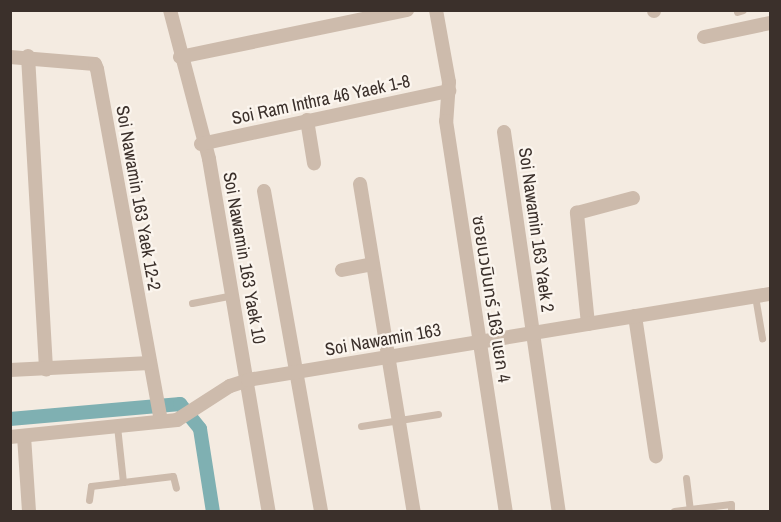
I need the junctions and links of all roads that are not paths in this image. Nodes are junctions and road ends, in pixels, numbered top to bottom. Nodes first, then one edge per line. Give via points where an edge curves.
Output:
1 (170, 10) edge
2 (407, 10) edge
3 (436, 10) edge
4 (771, 23) edge
5 (704, 37) dead end
6 (28, 56) junction
7 (10, 57) edge
8 (180, 57) junction
9 (449, 91) junction
10 (307, 120) junction
11 (504, 132) dead end
12 (201, 144) junction
13 (314, 163) dead end
14 (360, 184) dead end
15 (264, 191) dead end
16 (633, 198) dead end
17 (372, 264) junction
18 (342, 270) dead end
19 (771, 294) edge
20 (233, 295) junction
21 (755, 296) junction
22 (192, 303) dead end
23 (635, 316) junction
24 (588, 324) junction
25 (532, 333) junction
26 (762, 338) dead end
27 (478, 343) junction
28 (386, 358) junction
29 (150, 363) junction
30 (46, 369) junction
31 (10, 370) edge
32 (301, 374) junction
33 (248, 380) junction
34 (160, 412) junction
35 (438, 414) dead end
36 (398, 421) junction
37 (117, 426) junction
38 (361, 426) dead end
39 (17, 437) edge
40 (656, 456) dead end
41 (686, 478) dead end
42 (123, 482) junction
43 (176, 488) dead end
44 (89, 500) dead end
45 (690, 509) junction
46 (674, 511) edge
47 (732, 511) edge
48 (29, 512) edge
49 (269, 512) edge
50 (321, 512) edge
51 (414, 512) edge
52 (506, 512) edge
53 (559, 512) edge

1 - 8 street, Soi Nawamin 163 Yaek 10
2 - 8 street
3 - 9 street, ซอยนวมินทร์ 163 แยก 4
4 - 5 street
6 - 7 street, Soi Nawamin 163 Yaek 12-2
6 - 29 street, Soi Nawamin 163 Yaek 12-2 via 95,64 97,69
6 - 30 street
8 - 12 street, Soi Nawamin 163 Yaek 10
9 - 10 street, Soi Ram Inthra 46 Yaek 1-8
9 - 27 street, ซอยนวมินทร์ 163 แยก 4 via 446,121
10 - 12 street, Soi Ram Inthra 46 Yaek 1-8
10 - 13 street
11 - 25 street, Soi Nawamin 163 Yaek 2
12 - 20 street, Soi Nawamin 163 Yaek 10 via 208,159
14 - 17 street
15 - 32 street
16 - 24 street via 577,213
17 - 18 street
17 - 28 street
19 - 21 street, Soi Nawamin 163
20 - 22 lane
20 - 33 street, Soi Nawamin 163 Yaek 10
21 - 23 street, Soi Nawamin 163
21 - 26 lane
23 - 24 street, Soi Nawamin 163
23 - 40 street
24 - 25 street, Soi Nawamin 163
25 - 27 street, Soi Nawamin 163
25 - 53 street, Soi Nawamin 163 Yaek 2
27 - 28 street, Soi Nawamin 163
27 - 52 street, ซอยนวมินทร์ 163 แยก 4
28 - 32 street, Soi Nawamin 163
28 - 36 street
29 - 30 street
29 - 34 street, Soi Nawamin 163 Yaek 12-2
30 - 31 street
32 - 33 street, Soi Nawamin 163
32 - 50 street
33 - 34 street, Soi Nawamin 163 via 190,410
33 - 49 street, Soi Nawamin 163 Yaek 10
34 - 37 street, Soi Nawamin 163
35 - 36 lane
36 - 38 lane
36 - 51 street
37 - 39 street, Soi Nawamin 163
37 - 42 lane
39 - 48 street
41 - 45 lane
42 - 43 lane via 173,476
42 - 44 lane via 91,486
45 - 46 lane
45 - 47 lane via 731,504

